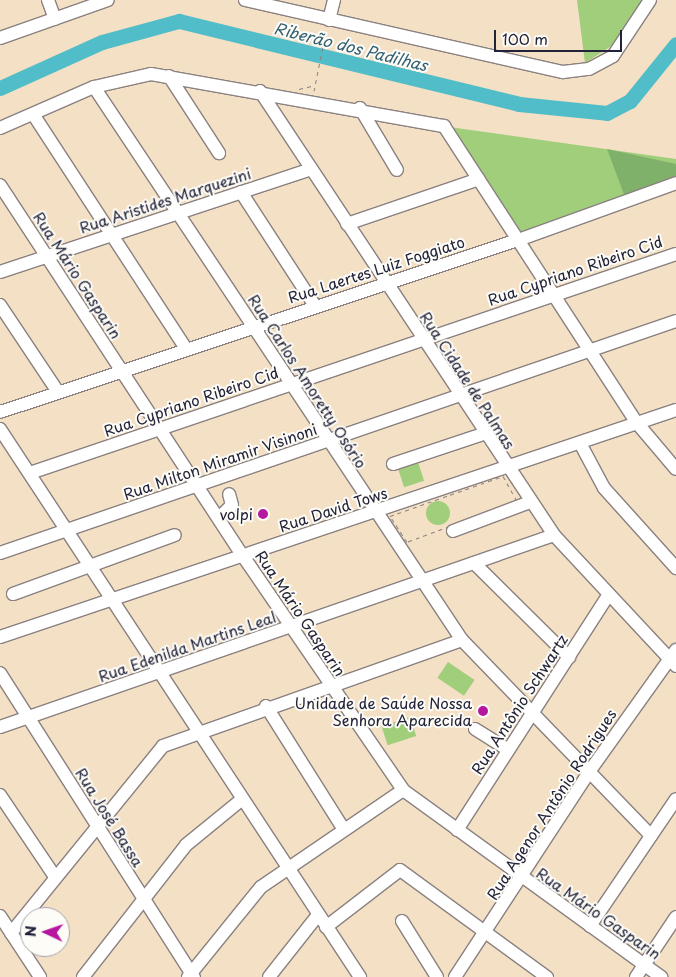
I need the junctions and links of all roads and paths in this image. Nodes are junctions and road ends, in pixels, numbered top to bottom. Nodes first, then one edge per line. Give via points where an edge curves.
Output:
1 (48, 0) edge
2 (108, 0) edge
3 (245, 0) edge
4 (334, 0) edge
5 (650, 0) edge
6 (55, 19) junction
7 (329, 20) junction
8 (0, 38) edge
9 (169, 76) junction
10 (94, 87) junction
11 (260, 91) junction
12 (317, 101) junction
13 (360, 108) junction
14 (33, 114) junction
15 (0, 128) edge
16 (218, 153) dead end
17 (311, 169) junction
18 (397, 170) dead end
19 (479, 179) junction
20 (676, 183) edge
21 (0, 185) edge
22 (241, 192) junction
23 (179, 213) junction
24 (347, 224) junction
25 (114, 234) junction
26 (518, 240) junction
27 (676, 254) edge
28 (47, 256) junction
29 (0, 272) edge
30 (384, 282) junction
31 (553, 294) junction
32 (0, 305) edge
33 (315, 306) junction
34 (676, 321) edge
35 (252, 327) junction
36 (422, 339) junction
37 (186, 349) junction
38 (590, 351) junction
39 (121, 371) junction
40 (290, 384) junction
41 (58, 392) junction
42 (460, 397) junction
43 (676, 410) edge
44 (0, 412) edge
45 (637, 423) junction
46 (160, 428) junction
47 (0, 429) edge
48 (483, 434) junction
49 (328, 442) junction
50 (580, 443) junction
51 (393, 464) dead end
52 (506, 468) junction
53 (676, 469) edge
54 (30, 473) junction
55 (198, 486) junction
56 (229, 494) dead end
57 (530, 502) junction
58 (375, 512) junction
59 (390, 516) joint
60 (219, 518) junction
61 (68, 530) junction
62 (453, 531) dead end
63 (175, 535) dead end
64 (554, 535) junction
65 (0, 553) edge
66 (243, 556) junction
67 (90, 564) junction
68 (474, 564) junction
69 (676, 568) edge
70 (421, 583) junction
71 (13, 594) dead end
72 (608, 596) junction
73 (113, 599) junction
74 (291, 627) junction
75 (0, 637) edge
76 (462, 640) junction
77 (569, 658) junction
78 (673, 658) edge
79 (0, 673) edge
80 (157, 673) junction
81 (329, 685) junction
82 (266, 706) junction
83 (532, 714) junction
84 (28, 717) junction
85 (0, 727) edge
86 (475, 729) dead end
87 (197, 731) junction
88 (508, 750) junction
89 (589, 772) junction
90 (403, 790) junction
91 (0, 795) edge
92 (676, 799) edge
93 (241, 800) junction
94 (96, 825) junction
95 (344, 830) junction
96 (457, 830) junction
97 (650, 836) junction
98 (288, 867) junction
99 (55, 877) junction
100 (523, 879) junction
101 (144, 901) junction
102 (318, 915) junction
103 (0, 916) edge
104 (676, 917) edge
105 (402, 921) dead end
106 (590, 926) junction
107 (326, 927) junction
108 (486, 932) junction
109 (11, 933) junction
110 (644, 965) junction
111 (356, 975) edge
112 (191, 976) edge
113 (40, 977) edge
114 (83, 977) edge
115 (269, 977) edge
116 (437, 977) edge
117 (454, 977) edge
118 (547, 977) edge
119 (636, 977) edge
120 (661, 977) edge

1 - 6 street
2 - 6 street
3 - 7 street
4 - 7 street
5 - 7 street via 613,56 577,72 548,71
6 - 8 street
7 - 12 path via 315,74
9 - 10 street via 126,76
9 - 11 street
9 - 16 street
10 - 14 street
10 - 23 street, Rua Carlos Amoretty Osório
11 - 12 street
11 - 17 street, Rua Cidade de Palmas
12 - 13 street
13 - 18 street
13 - 19 street via 444,126
14 - 15 street
14 - 25 street
17 - 22 street, Rua Aristides Marquezini
17 - 24 street, Rua Cidade de Palmas
19 - 24 street
19 - 26 street
20 - 26 street, Rua Laertes Luiz Foggiato
21 - 28 street, Rua Mário Gasparin
22 - 23 street, Rua Aristides Marquezini
22 - 33 street
23 - 25 street, Rua Aristides Marquezini
23 - 35 street, Rua Carlos Amoretty Osório
24 - 30 street, Rua Cidade de Palmas
25 - 28 street, Rua Aristides Marquezini
25 - 37 street
26 - 30 street, Rua Laertes Luiz Foggiato
26 - 31 street
27 - 31 street, Rua Cypriano Ribeiro Cid
28 - 29 street, Rua Aristides Marquezini
28 - 39 street, Rua Mário Gasparin
30 - 33 street, Rua Laertes Luiz Foggiato
30 - 36 street, Rua Cidade de Palmas
31 - 36 street, Rua Cypriano Ribeiro Cid
31 - 38 street
32 - 41 street
33 - 35 street, Rua Laertes Luiz Foggiato
34 - 38 street, Rua Milton Miramir Visinoni
35 - 37 street, Rua Laertes Luiz Foggiato
35 - 40 street, Rua Carlos Amoretty Osório
36 - 40 street, Rua Cypriano Ribeiro Cid
36 - 42 street, Rua Cidade de Palmas
37 - 39 street, Rua Laertes Luiz Foggiato
38 - 42 street, Rua Milton Miramir Visinoni
38 - 45 street
39 - 41 street, Rua Laertes Luiz Foggiato
39 - 46 street, Rua Mário Gasparin
40 - 46 street, Rua Cypriano Ribeiro Cid
40 - 49 street, Rua Carlos Amoretty Osório
41 - 44 street, Rua Laertes Luiz Foggiato
42 - 48 street, Rua Cidade de Palmas
42 - 49 street, Rua Milton Miramir Visinoni
43 - 45 street, Rua David Tows
45 - 50 street, Rua David Tows
45 - 53 street
46 - 54 street, Rua Cypriano Ribeiro Cid
46 - 55 street, Rua Mário Gasparin
47 - 54 street
48 - 51 street
48 - 52 street, Rua Cidade de Palmas
49 - 55 street, Rua Milton Miramir Visinoni
49 - 58 street, Rua Carlos Amoretty Osório
50 - 52 street, Rua David Tows
50 - 69 street via 604,488
52 - 57 street, Rua Cidade de Palmas
52 - 58 street, Rua David Tows
54 - 61 street
55 - 60 street, Rua Mário Gasparin
55 - 61 street, Rua Milton Miramir Visinoni
56 - 60 street via 232,505
57 - 62 street
57 - 64 street, Rua Cidade de Palmas
58 - 66 street, Rua David Tows
58 - 70 street, Rua Carlos Amoretty Osório
59 - 59 path via 503,476 517,501 407,542
60 - 66 street, Rua Mário Gasparin
61 - 65 street, Rua Milton Miramir Visinoni
61 - 67 street
63 - 67 street
64 - 68 street, Rua Edenilda Martins Leal
64 - 72 street, Rua Cidade de Palmas
66 - 73 street, Rua David Tows
66 - 74 street, Rua Mário Gasparin
67 - 71 street
67 - 73 street
68 - 70 street, Rua Edenilda Martins Leal
68 - 77 street
70 - 74 street, Rua Edenilda Martins Leal
70 - 76 street, Rua Carlos Amoretty Osório
72 - 77 street, Rua Antônio Schwartz
72 - 78 street, Rua Cidade de Palmas
73 - 75 street, Rua David Tows
73 - 80 street
74 - 80 street, Rua Edenilda Martins Leal
74 - 81 street, Rua Mário Gasparin
76 - 81 street
76 - 83 street, Rua Carlos Amoretty Osório
77 - 83 street, Rua Antônio Schwartz
78 - 89 street, Rua Agenor Antônio Rodrigues
79 - 84 street, Rua José Bassa
80 - 84 street, Rua Edenilda Martins Leal
80 - 87 street
81 - 82 street
81 - 90 street, Rua Mário Gasparin
82 - 87 street
82 - 95 street
83 - 88 street, Rua Antônio Schwartz
83 - 89 street, Rua Carlos Amoretty Osório
84 - 85 street, Rua Edenilda Martins Leal
84 - 94 street, Rua José Bassa
86 - 88 street
87 - 93 street
87 - 94 street via 163,746
88 - 96 street, Rua Antônio Schwartz
89 - 97 street, Rua Carlos Amoretty Osório
89 - 100 street, Rua Agenor Antônio Rodrigues
90 - 95 street
90 - 96 street, Rua Mário Gasparin
91 - 99 street
92 - 97 street
93 - 98 street
93 - 101 street via 186,845
94 - 99 street
94 - 101 street, Rua José Bassa
95 - 98 street
96 - 100 street, Rua Mário Gasparin
97 - 106 street
98 - 102 street
98 - 112 street via 261,887
99 - 109 street
100 - 106 street, Rua Mário Gasparin
100 - 108 street, Rua Agenor Antônio Rodrigues
101 - 112 street, Rua José Bassa
101 - 114 street
102 - 107 street
102 - 115 street
103 - 109 street
104 - 110 street
105 - 116 street
106 - 110 street, Rua Mário Gasparin
107 - 108 street via 400,870
107 - 111 street
108 - 117 street, Rua Agenor Antônio Rodrigues
108 - 118 street
109 - 113 street
110 - 119 street
110 - 120 street, Rua Mário Gasparin

